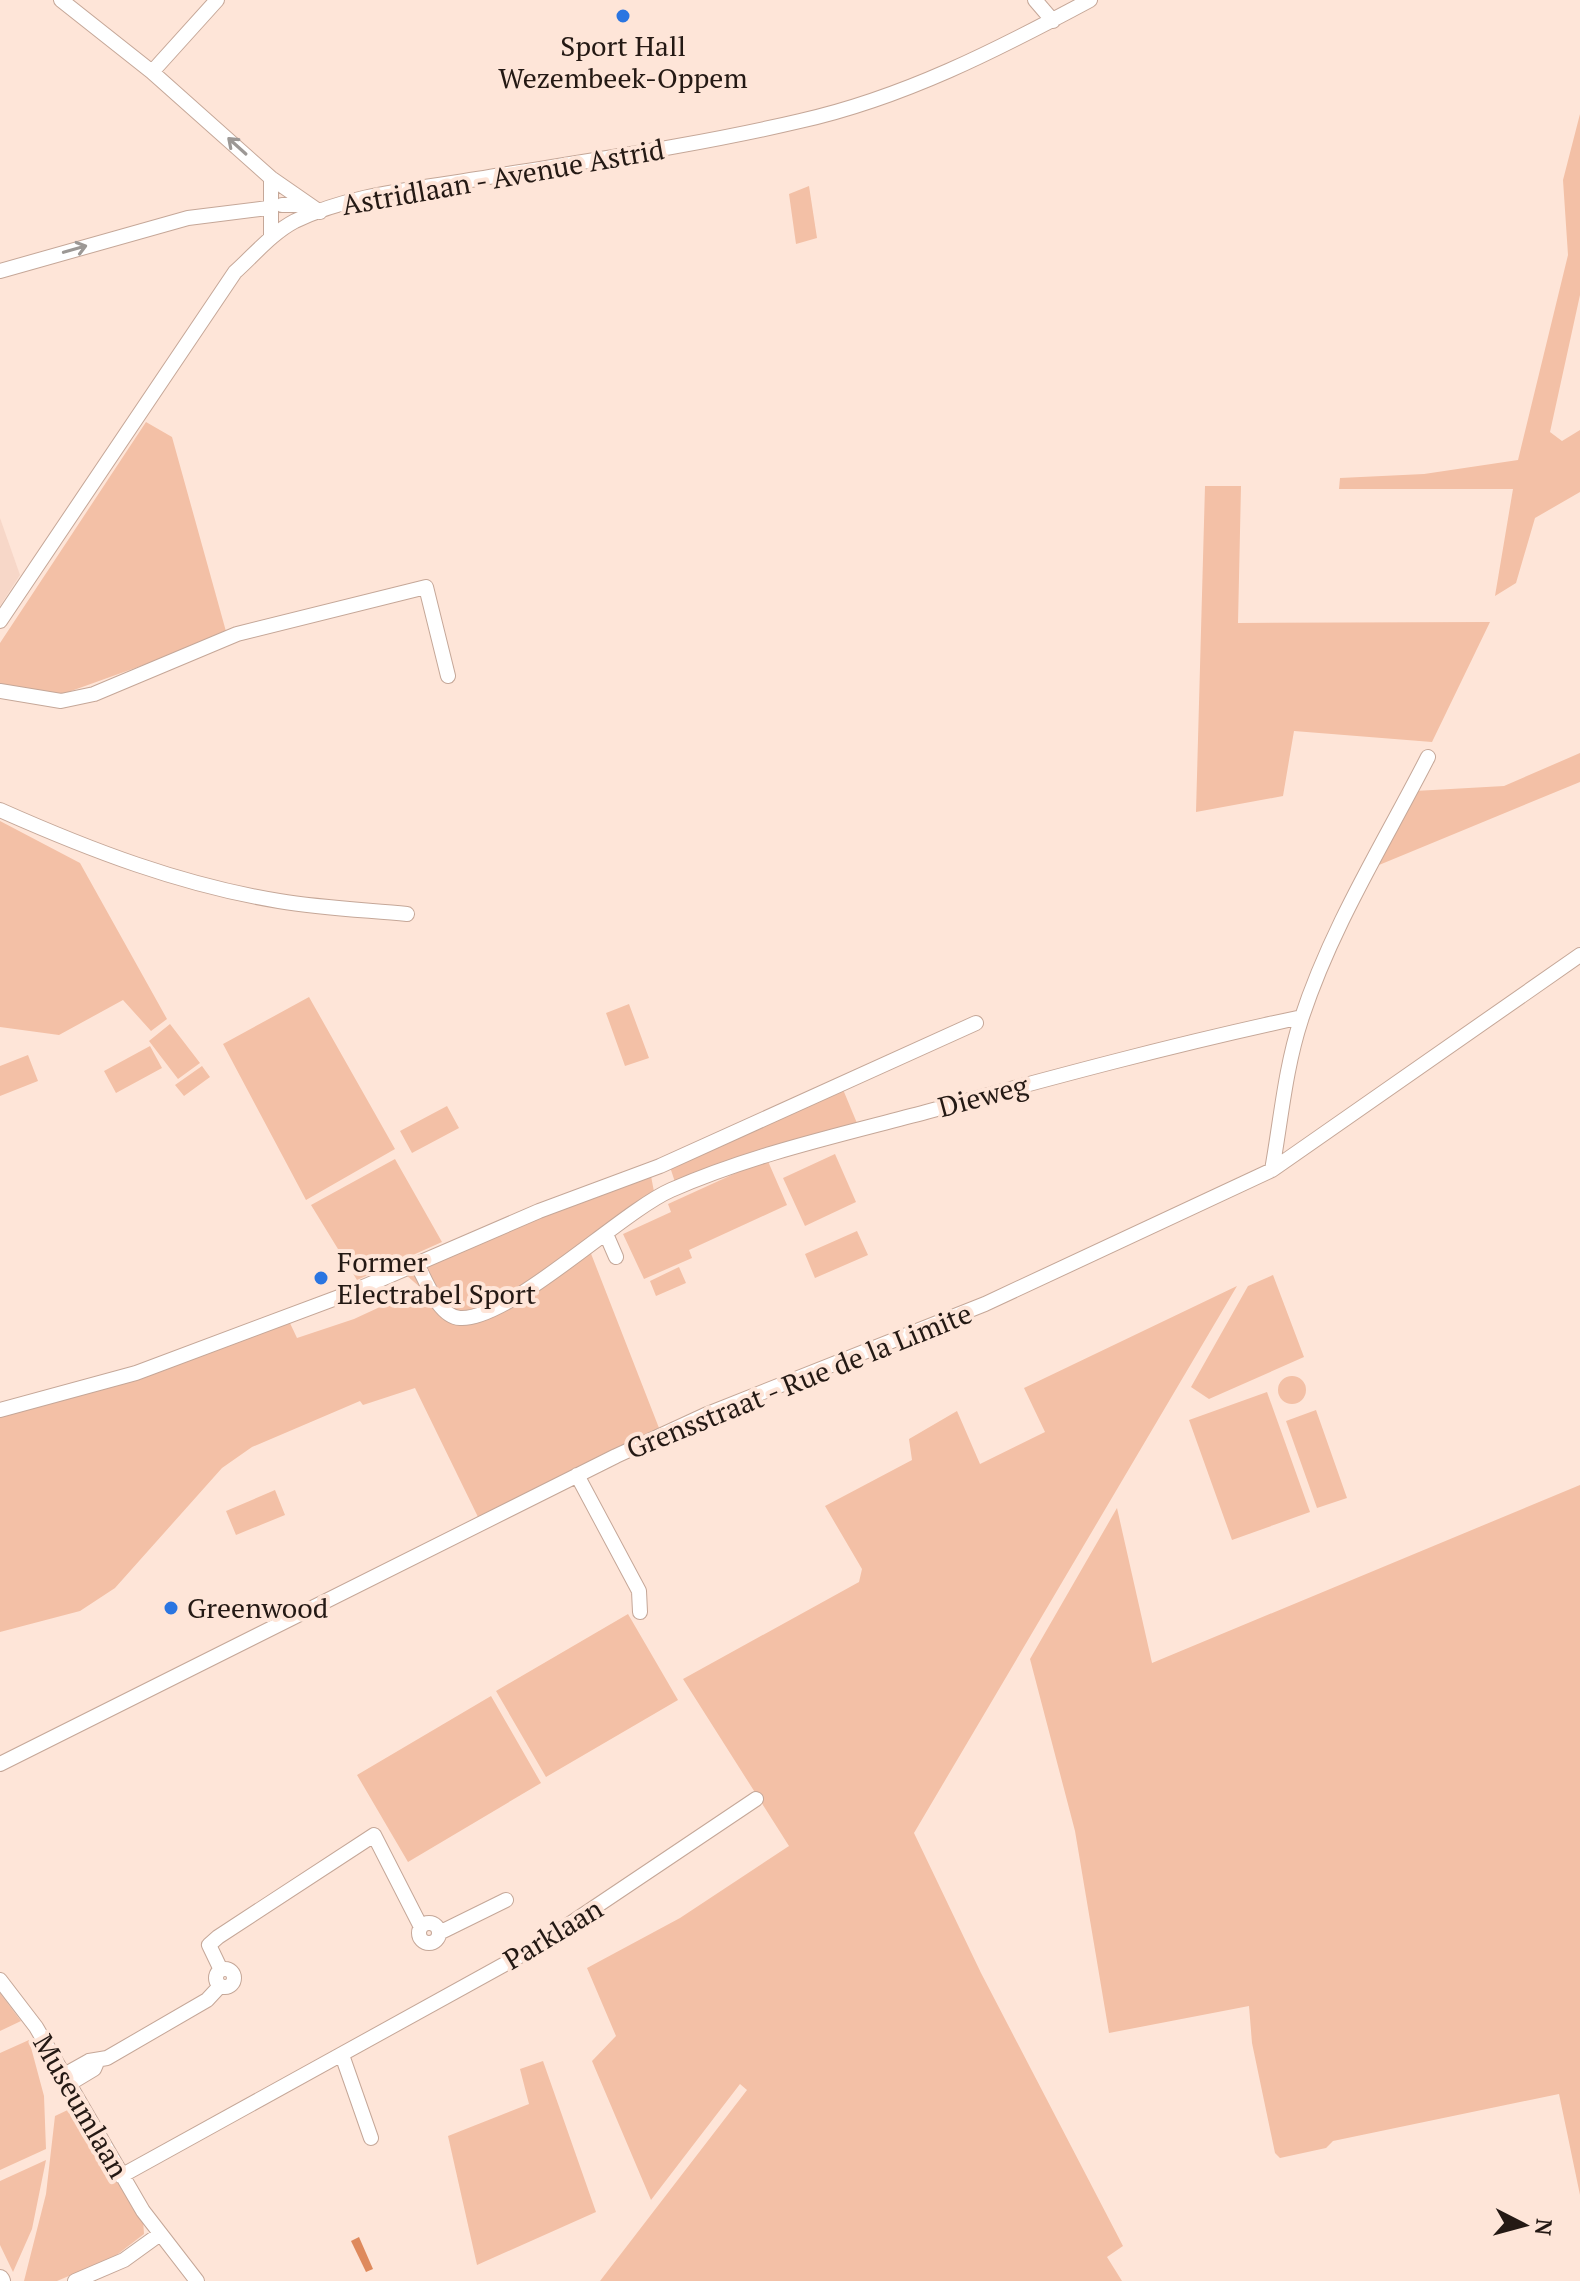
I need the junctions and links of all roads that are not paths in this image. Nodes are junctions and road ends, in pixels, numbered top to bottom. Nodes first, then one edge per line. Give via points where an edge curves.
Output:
1 (61, 0) edge
2 (217, 0) edge
3 (1035, 0) edge
4 (1090, 0) edge
5 (1053, 21) junction
6 (152, 72) junction
7 (271, 178) junction
8 (275, 207) junction
9 (314, 209) junction
10 (271, 237) junction
11 (0, 271) edge
12 (0, 621) edge
13 (448, 676) dead end
14 (0, 691) edge
15 (1428, 757) dead end
16 (0, 810) edge
17 (407, 914) dead end
18 (1577, 957) edge
19 (1302, 1017) junction
20 (976, 1023) dead end
21 (660, 1166) junction
22 (1272, 1170) junction
23 (670, 1191) junction
24 (606, 1234) junction
25 (616, 1257) dead end
26 (417, 1264) junction
27 (0, 1410) edge
28 (577, 1475) junction
29 (640, 1612) dead end
30 (0, 1764) edge
31 (756, 1799) dead end
32 (506, 1900) dead end
33 (0, 1980) edge
34 (342, 2055) junction
35 (66, 2080) junction
36 (371, 2138) dead end
37 (121, 2176) junction
38 (160, 2234) junction
39 (75, 2281) edge
40 (197, 2281) edge

1 - 6 street
2 - 6 street
3 - 5 street
4 - 5 street, Astridlaan - Avenue Astrid
5 - 9 street, Astridlaan - Avenue Astrid via 910,88 800,122
7 -> 6 street
7 - 8 street
7 - 9 street
8 - 9 street
8 - 10 street
11 -> 8 street via 188,218
9 - 10 street, Astridlaan - Avenue Astrid
10 - 12 street, Astridlaan - Avenue Astrid via 235,272
13 - 14 street via 426,587 237,634 94,694 61,701
15 - 19 street via 1332,943
16 - 17 street via 116,859 214,887 296,903
18 - 22 street, Grensstraat - Rue de la Limite
19 - 22 street via 1283,1093
19 - 23 street, Dieweg via 1077,1070 771,1152
20 - 21 street
21 - 23 street
21 - 26 street
22 - 28 street, Grensstraat - Rue de la Limite via 985,1304 705,1415
23 - 24 street, Dieweg
24 - 25 street
24 - 26 street, Dieweg via 540,1280 469,1318 442,1309
26 - 27 street via 184,1356
28 - 29 street via 639,1591
28 - 30 street, Grensstraat - Rue de la Limite
31 - 34 street, Parklaan via 569,1927
32 - 35 street via 439,1933 433,1924 421,1927 374,1835 209,1945 221,1970 230,1971 234,1980 227,1987 220,1986 207,2000 97,2062 89,2061
33 - 35 street, Museumlaan via 24,2008
34 - 36 street
34 - 37 street, Parklaan
35 - 37 street, Museumlaan
37 - 38 street, Museumlaan
38 - 39 street via 124,2260
38 - 40 street, Museumlaan

